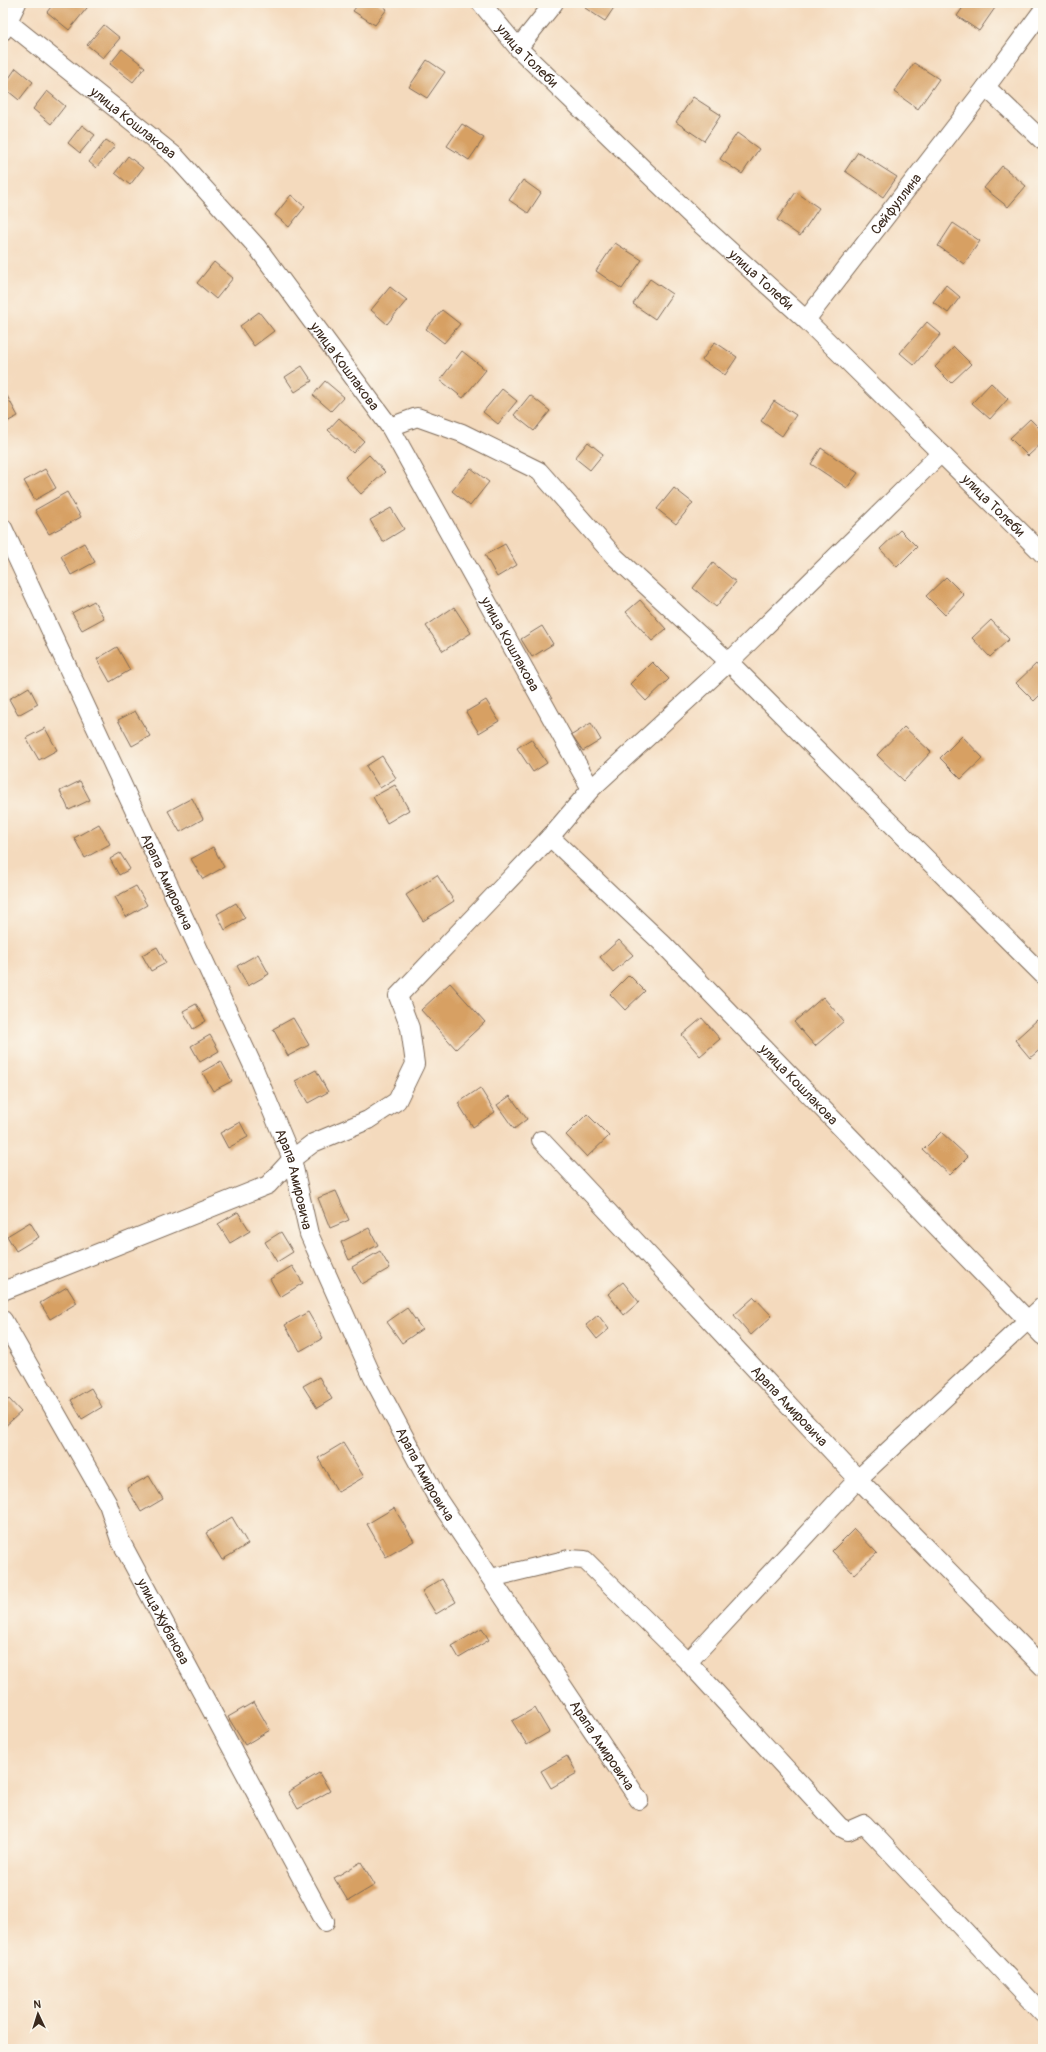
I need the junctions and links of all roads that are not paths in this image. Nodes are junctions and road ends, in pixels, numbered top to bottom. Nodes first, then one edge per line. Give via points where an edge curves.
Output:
1 (17, 3) edge
2 (481, 3) edge
3 (554, 3) edge
4 (1043, 10) edge
5 (4, 23) edge
6 (518, 48) junction
7 (986, 87) junction
8 (1043, 141) edge
9 (806, 320) junction
10 (390, 428) junction
11 (941, 453) junction
12 (3, 528) edge
13 (1043, 554) edge
14 (729, 662) junction
15 (591, 789) junction
16 (550, 837) junction
17 (1043, 975) edge
18 (541, 1140) dead end
19 (292, 1159) junction
20 (3, 1292) edge
21 (1043, 1306) edge
22 (3, 1320) edge
23 (1028, 1321) junction
24 (1043, 1336) edge
25 (858, 1479) junction
26 (491, 1578) junction
27 (688, 1662) junction
28 (1043, 1667) edge
29 (639, 1800) dead end
30 (325, 1922) dead end
31 (1043, 2014) edge

1 - 5 street
2 - 6 street, улица Толеби
3 - 6 street
4 - 7 street, Сейфуллина
5 - 10 street, улица Кошлакова via 175,156 257,247
6 - 9 street, улица Толеби via 696,220
7 - 8 street
7 - 9 street, Сейфуллина
9 - 11 street, улица Толеби
10 - 14 street via 417,417 462,434 539,471 614,556
10 - 15 street, улица Кошлакова
11 - 13 street, улица Толеби
11 - 14 street
12 - 19 street, Арапа Амировича via 250,1059
14 - 15 street
14 - 17 street
15 - 16 street
16 - 19 street via 398,996 410,1028 415,1064 397,1101 368,1120 313,1143
16 - 23 street, улица Кошлакова via 663,944
18 - 25 street, Арапа Амировича
19 - 20 street via 268,1186
19 - 26 street, Арапа Амировича via 309,1234 373,1378 437,1498
21 - 23 street
22 - 30 street, улица Жубанова via 108,1504 120,1540
23 - 24 street, улица Кошлакова
23 - 25 street
25 - 27 street
25 - 28 street, Арапа Амировича
26 - 27 street via 569,1558 585,1560
26 - 29 street, Арапа Амировича
27 - 31 street via 840,1827 848,1831 864,1824

